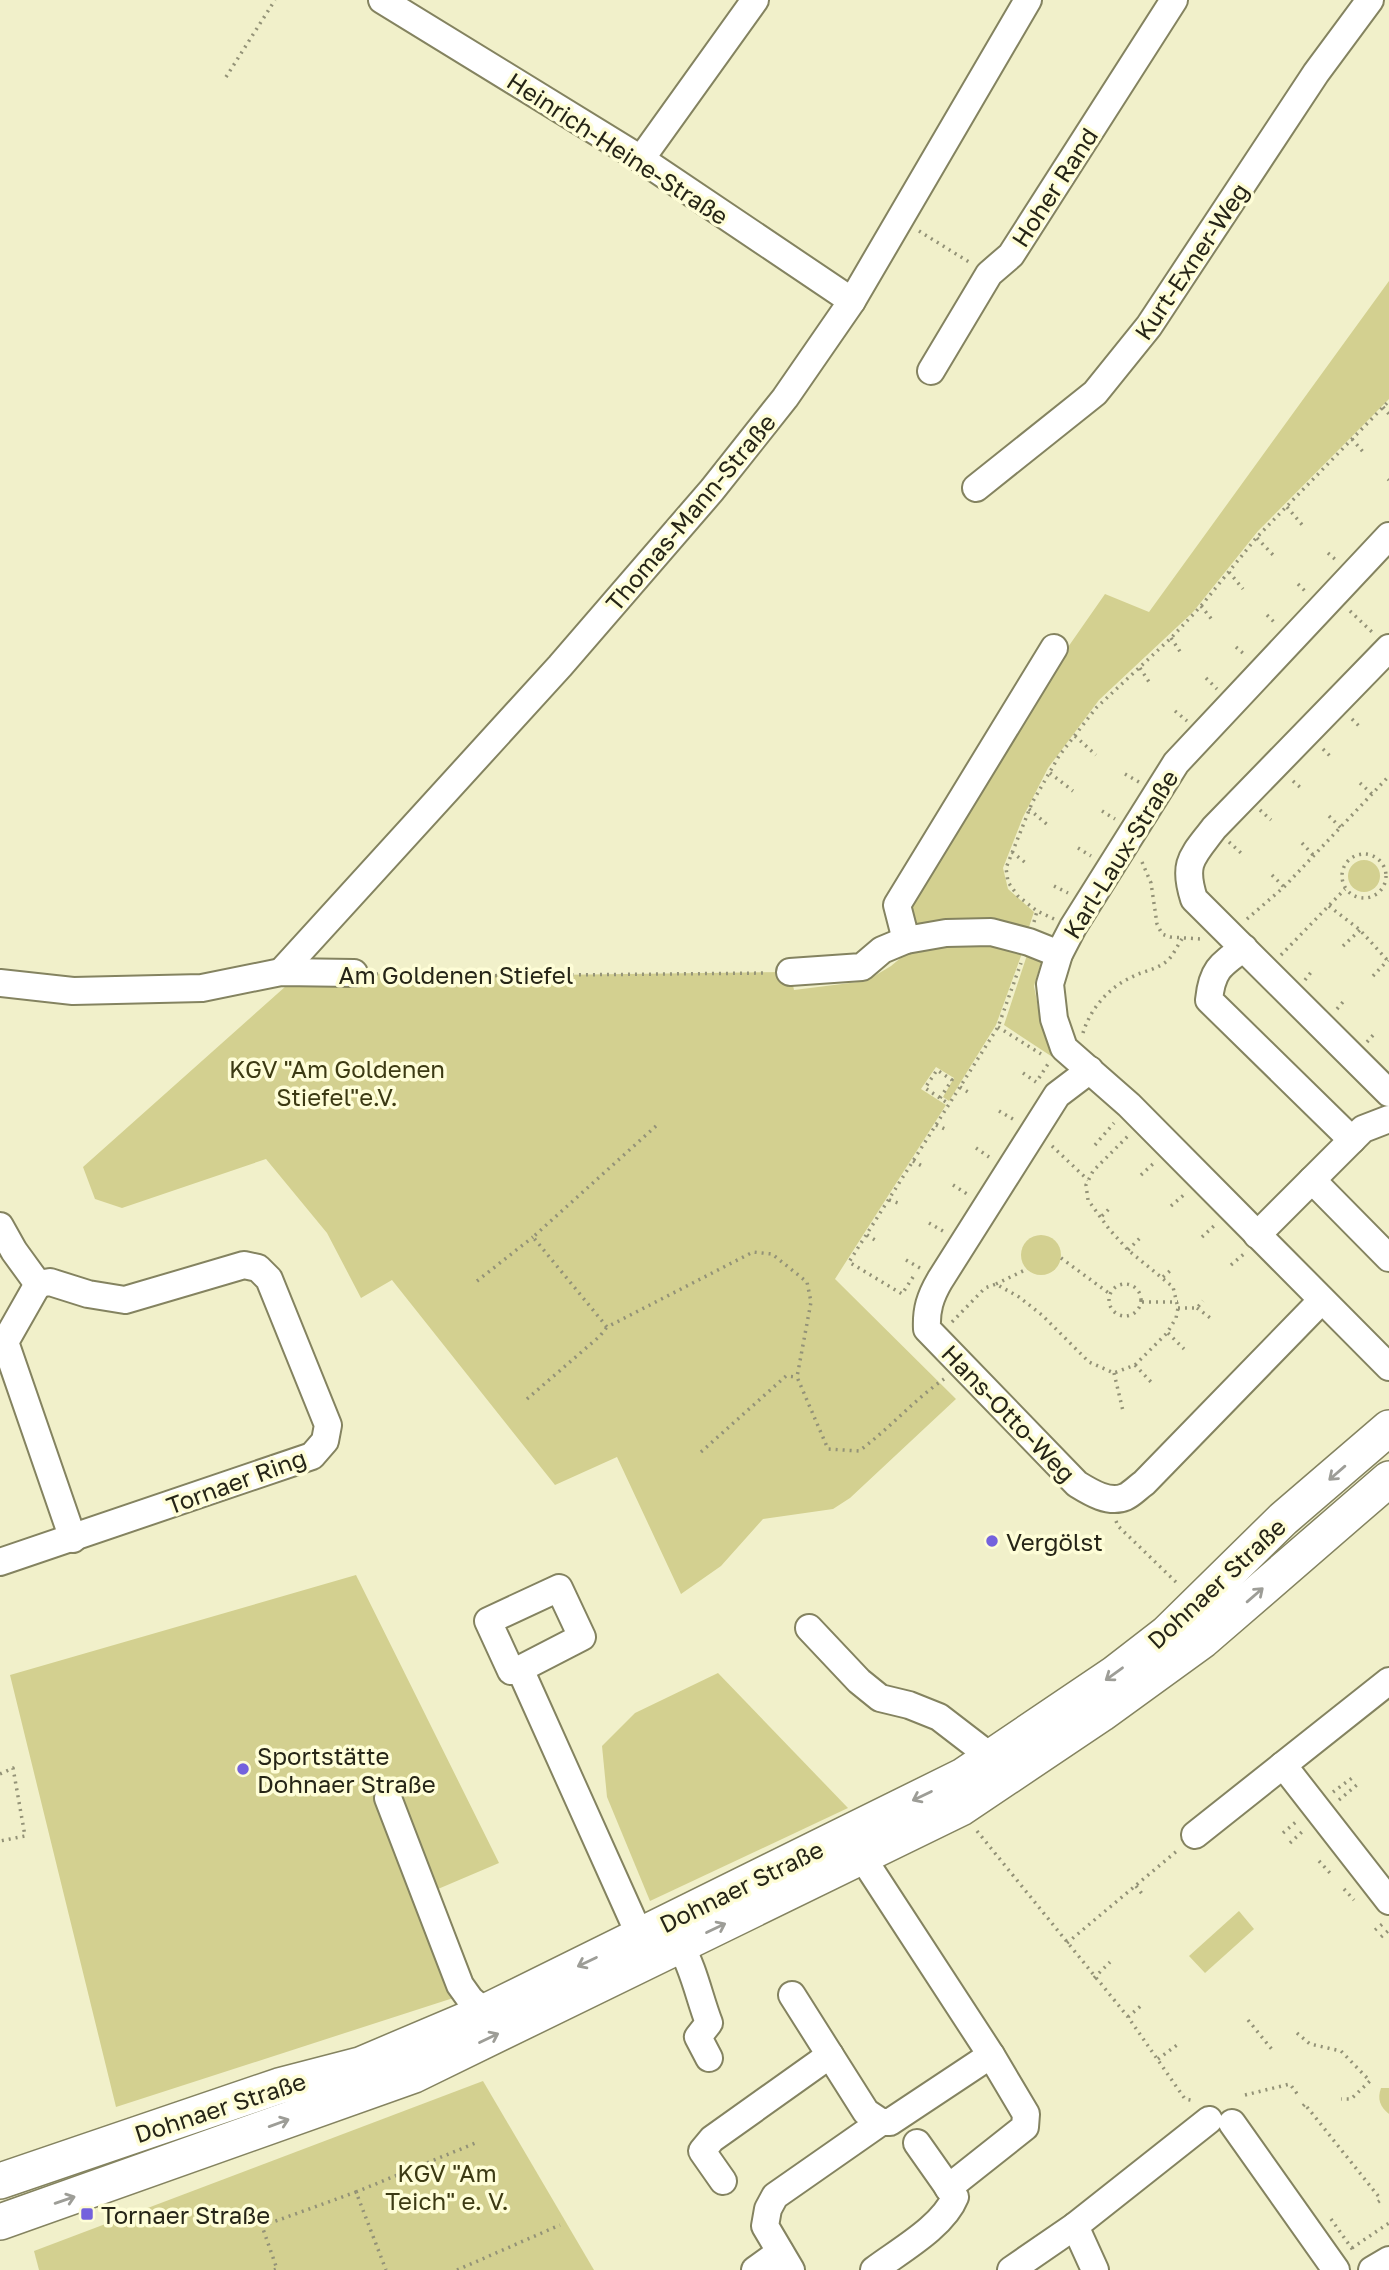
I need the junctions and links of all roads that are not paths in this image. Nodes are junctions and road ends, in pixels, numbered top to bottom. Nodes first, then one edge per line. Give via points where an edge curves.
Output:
1 (382, 0) edge
2 (755, 0) edge
3 (1028, 0) edge
4 (1174, 0) edge
5 (1370, 0) edge
6 (640, 159) junction
7 (852, 301) junction
8 (931, 371) dead end
9 (976, 488) dead end
10 (1389, 536) edge
11 (1054, 648) dead end
12 (1389, 648) edge
13 (906, 940) junction
14 (1244, 948) junction
15 (1059, 954) junction
16 (281, 972) junction
17 (790, 972) road end
18 (354, 973) road end
19 (0, 983) edge
20 (1083, 1065) junction
21 (1389, 1093) edge
22 (1389, 1119) edge
23 (1352, 1139) junction
24 (1312, 1180) junction
25 (0, 1226) edge
26 (1252, 1243) junction
27 (1389, 1258) edge
28 (38, 1284) junction
29 (1322, 1300) junction
30 (1389, 1367) edge
31 (1389, 1428) edge
32 (1389, 1479) edge
33 (74, 1539) junction
34 (0, 1562) edge
35 (809, 1628) dead end
36 (520, 1669) dead end
37 (1389, 1681) edge
38 (991, 1757) junction
39 (1283, 1765) junction
40 (388, 1798) dead end
41 (1195, 1835) road end
42 (862, 1857) junction
43 (1389, 1901) edge
44 (640, 1936) junction
45 (680, 1945) junction
46 (792, 1995) dead end
47 (485, 2012) junction
48 (991, 2054) junction
49 (830, 2055) junction
50 (709, 2058) dead end
51 (881, 2122) junction
52 (917, 2143) dead end
53 (0, 2181) edge
54 (723, 2181) dead end
55 (948, 2188) junction
56 (0, 2222) edge
57 (1075, 2226) junction
58 (1389, 2260) edge
59 (786, 2261) edge
60 (755, 2270) edge
61 (874, 2270) edge
62 (1011, 2270) edge
63 (1095, 2270) edge
64 (1336, 2270) edge
65 (1372, 2270) edge

1 - 6 street, Heinrich-Heine-Straße
2 - 6 street
3 - 7 street, Thomas-Mann-Straße
4 - 8 street, Hoher Rand via 1011,255 989,274
5 - 9 street, Kurt-Exner-Weg via 1316,73 1149,326 1095,393
6 - 7 street, Heinrich-Heine-Straße
7 - 16 street, Thomas-Mann-Straße via 785,398 712,490 560,666
10 - 15 street, Karl-Laux-Straße via 1176,763
11 - 13 street via 897,905
12 - 14 street via 1214,828 1189,861 1188,882 1194,899
13 - 15 street via 991,932
13 - 17 street via 882,950 862,967
14 - 21 street
14 - 23 street via 1220,965 1211,979 1209,1000
15 - 20 street, Karl-Laux-Straße via 1050,984 1054,1019 1064,1048
16 - 18 street, Am Goldenen Stiefel
16 - 19 street, Am Goldenen Stiefel via 202,988 73,990
20 - 26 street, Karl-Laux-Straße via 1137,1112
20 - 29 street, Hans-Otto-Weg via 1057,1095 932,1294 926,1312 928,1329 1077,1484 1109,1499 1125,1498 1296,1342
22 - 23 street via 1363,1129
23 - 24 street
24 - 26 street
24 - 27 street
25 - 28 street
26 - 29 street, Karl-Laux-Straße
28 - 33 street via 5,1342
28 - 33 street, Tornaer Ring via 50,1282 125,1300 244,1265 258,1268 269,1279 328,1425 325,1441 312,1456
29 - 30 street, Karl-Laux-Straße
31 -> 38 main road, Dohnaer Straße via 1283,1519 1167,1633
42 -> 32 main road, Dohnaer Straße via 961,1808 1101,1714 1203,1640
33 - 34 street, Tornaer Ring
35 - 38 street via 880,1698 939,1717
36 - 44 street
37 - 39 street
38 -> 44 main road, Dohnaer Straße via 962,1776
39 - 41 street
39 - 43 street
40 - 47 street via 460,1985
45 -> 42 main road, Dohnaer Straße
42 - 48 street
44 -> 47 main road, Dohnaer Straße
45 - 50 street via 709,2023 698,2037
56 -> 45 main road, Dohnaer Straße via 414,2075
46 - 49 street
47 - 53 main road, Dohnaer Straße via 360,2065 279,2086
48 - 51 street via 890,2122
48 - 55 street via 1026,2114 1025,2127
49 - 51 street via 866,2112
49 - 54 street via 712,2139 702,2151
51 - 59 street via 775,2196 765,2226
52 - 55 street
55 - 61 street via 955,2197 950,2209
57 - 62 street
57 - 63 street
57 - 64 street via 1214,2115
58 - 65 street
59 - 60 street

